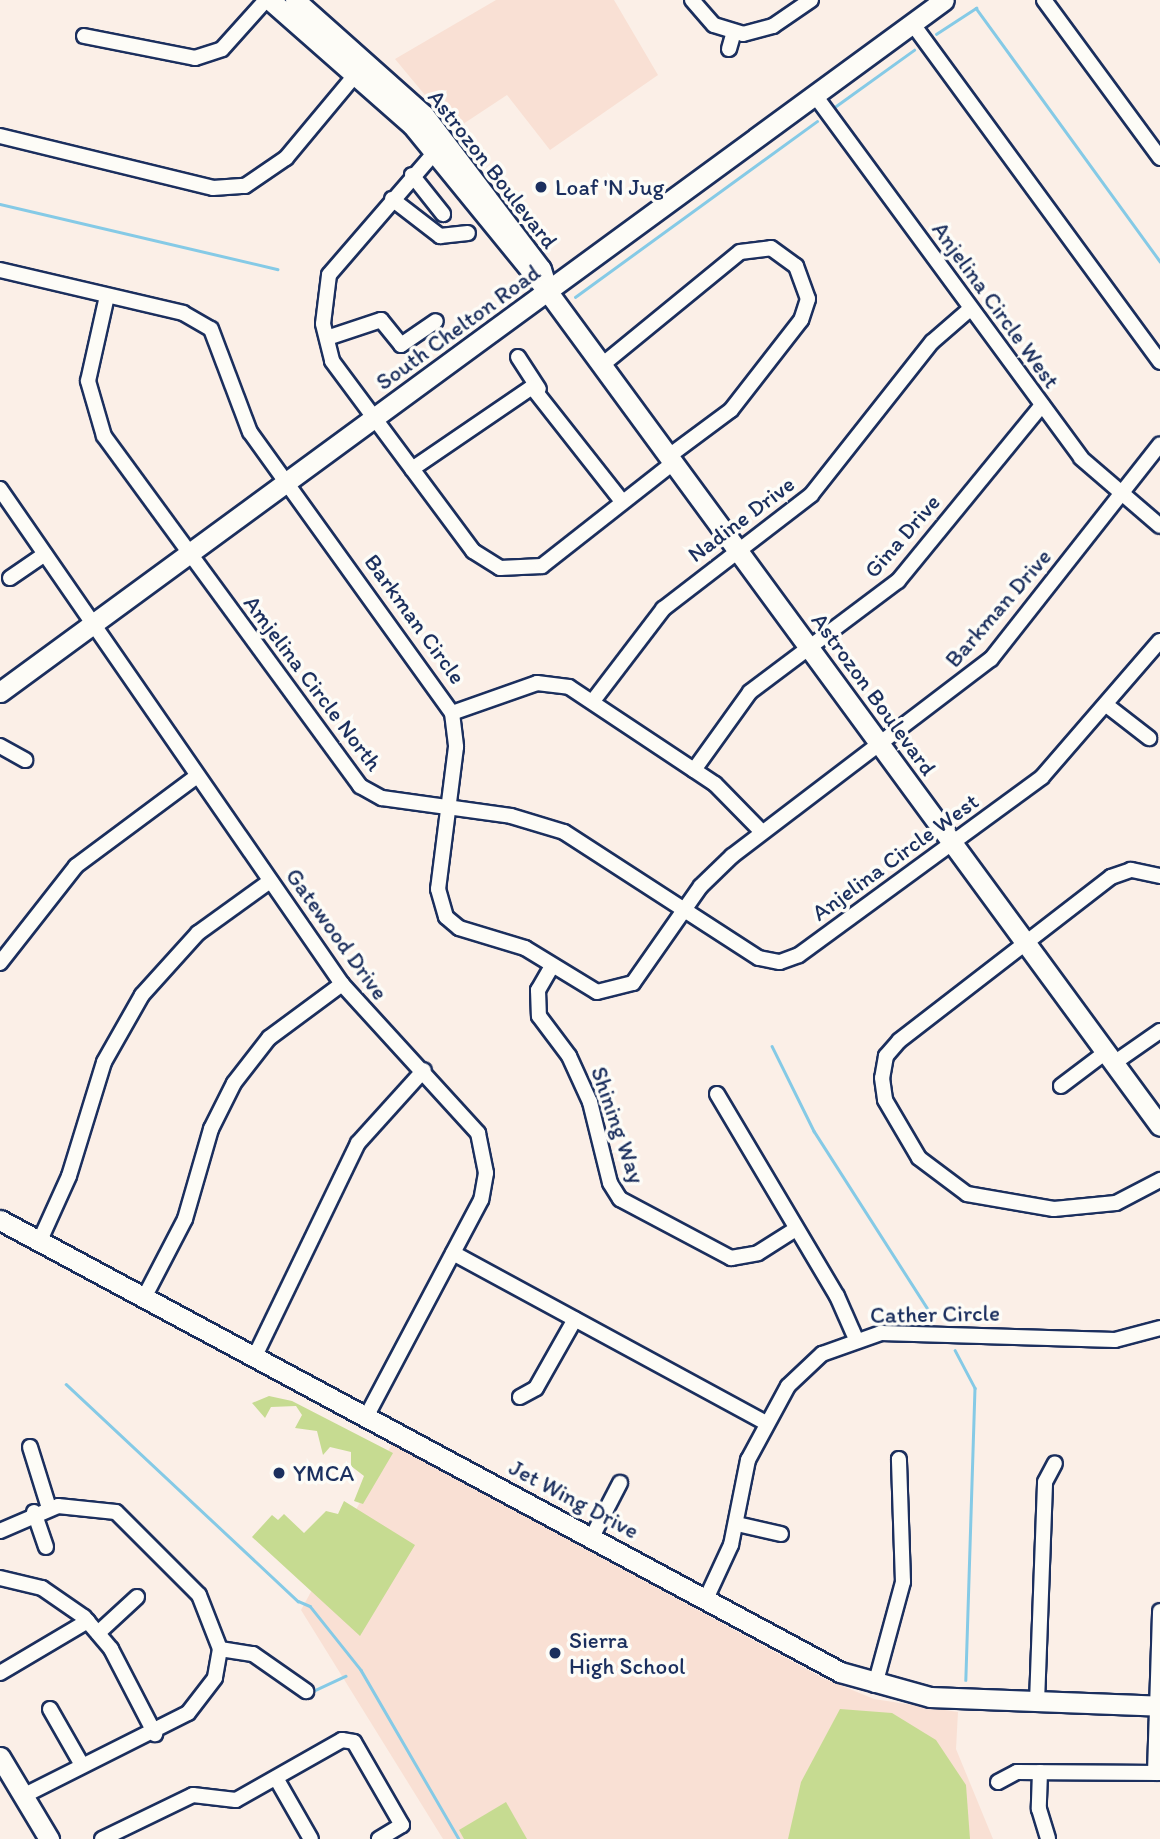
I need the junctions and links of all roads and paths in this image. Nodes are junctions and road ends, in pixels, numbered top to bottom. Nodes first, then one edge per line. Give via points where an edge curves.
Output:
1 (268, 0) edge
2 (295, 0) edge
3 (692, 0) edge
4 (811, 0) edge
5 (944, 0) edge
6 (1044, 0) edge
7 (912, 23) junction
8 (734, 32) junction
9 (84, 36) dead end
10 (729, 49) dead end
11 (361, 68) junction
12 (814, 94) junction
13 (0, 136) edge
14 (435, 152) junction
15 (1160, 158) edge
16 (412, 175) junction
17 (392, 199) junction
18 (443, 214) dead end
19 (468, 233) dead end
20 (0, 270) edge
21 (548, 292) junction
22 (107, 296) junction
23 (971, 309) junction
24 (436, 321) dead end
25 (327, 338) junction
26 (518, 357) dead end
27 (1160, 362) edge
28 (602, 365) junction
29 (539, 389) junction
30 (1042, 404) junction
31 (374, 420) junction
32 (1160, 444) edge
33 (671, 459) junction
34 (412, 468) junction
35 (287, 481) junction
36 (0, 489) edge
37 (1121, 495) junction
38 (621, 500) junction
39 (1160, 526) edge
40 (737, 550) junction
41 (189, 553) junction
42 (45, 554) junction
43 (10, 579) dead end
44 (93, 624) junction
45 (1160, 641) edge
46 (809, 648) junction
47 (0, 692) edge
48 (593, 701) junction
49 (1110, 707) junction
50 (452, 713) junction
51 (1149, 738) dead end
52 (0, 746) edge
53 (881, 746) junction
54 (25, 760) dead end
55 (694, 769) junction
56 (197, 776) junction
57 (449, 808) junction
58 (762, 832) junction
59 (952, 842) junction
60 (1160, 876) edge
61 (270, 881) junction
62 (687, 911) junction
63 (1024, 941) junction
64 (0, 963) edge
65 (552, 966) junction
66 (342, 984) junction
67 (1160, 1031) edge
68 (1110, 1058) junction
69 (424, 1070) junction
70 (1061, 1086) dead end
71 (717, 1094) dead end
72 (1160, 1126) edge
73 (1160, 1180) edge
74 (0, 1220) edge
75 (796, 1229) junction
76 (41, 1238) junction
77 (453, 1253) junction
78 (145, 1296) junction
79 (575, 1319) junction
80 (1160, 1328) edge
81 (856, 1339) junction
82 (256, 1354) junction
83 (520, 1397) dead end
84 (367, 1415) junction
85 (766, 1423) junction
86 (30, 1447) dead end
87 (899, 1459) dead end
88 (1055, 1463) dead end
89 (620, 1483) dead end
90 (42, 1510) junction
91 (737, 1524) junction
92 (0, 1531) edge
93 (781, 1534) dead end
94 (592, 1537) junction
95 (46, 1548) dead end
96 (0, 1578) edge
97 (137, 1597) dead end
98 (706, 1599) junction
99 (1160, 1611) edge
100 (88, 1621) junction
101 (99, 1633) junction
102 (219, 1649) junction
103 (0, 1672) edge
104 (875, 1685) junction
105 (306, 1691) dead end
106 (1037, 1702) junction
107 (1159, 1706) edge
108 (50, 1709) dead end
109 (155, 1734) junction
110 (0, 1757) edge
111 (82, 1765) junction
112 (1040, 1772) junction
113 (1158, 1773) edge
114 (276, 1778) junction
115 (6, 1780) edge
116 (998, 1782) dead end
117 (23, 1796) junction
118 (49, 1839) edge
119 (102, 1839) edge
120 (311, 1839) edge
121 (379, 1839) edge
122 (1048, 1839) edge

1 - 9 street via 228,44 195,58
1 - 11 main road, Astrozon Boulevard
2 - 11 main road, Astrozon Boulevard
3 - 8 street via 714,25
4 - 8 street via 765,29
5 - 7 main road, South Chelton Road
6 - 15 street
7 - 12 main road, South Chelton Road
7 - 27 street
8 - 10 street
11 - 13 street via 274,169 230,188
11 - 14 main road, Astrozon Boulevard
11 - 21 main road, Astrozon Boulevard via 447,143 541,269
12 - 21 main road, South Chelton Road
12 - 23 street, Anjelina Circle West
14 - 16 street
14 - 21 main road, Astrozon Boulevard
16 - 17 street
16 - 18 street
17 - 19 street via 440,236
17 - 25 street via 329,275 322,307
20 - 22 street, Barkman Circle
21 - 28 main road, Astrozon Boulevard
21 - 31 main road, South Chelton Road
22 - 35 street, Barkman Circle via 183,313 211,329 235,407
22 - 41 street, Amjelina Circle North via 88,381 94,416
23 - 30 street, Anjelina Circle West
23 - 40 street, Nadine Drive via 932,341 811,495
24 - 25 street via 401,345 381,320
25 - 31 street via 332,361
26 - 29 street
28 - 33 main road, Astrozon Boulevard
28 - 33 street via 740,252 771,248 796,266 808,299 801,320 731,410
29 - 34 street via 517,393
29 - 38 street
30 - 37 street, Anjelina Circle West via 1089,467
30 - 46 street, Gina Drive via 898,580
31 - 34 street
31 - 35 main road, South Chelton Road
32 - 37 street, Barkman Drive
33 - 38 street
33 - 40 main road, Astrozon Boulevard
34 - 38 street via 473,551 511,571 548,562
35 - 41 main road, South Chelton Road
35 - 50 street, Barkman Circle
36 - 42 street, Gatewood Drive
37 - 39 street, Anjelina Circle West
37 - 53 street, Barkman Drive via 991,659
40 - 46 main road, Astrozon Boulevard
40 - 48 street, Nadine Drive via 650,622
41 - 44 main road, South Chelton Road
41 - 57 street, Amjelina Circle North via 360,786 382,798
42 - 43 street
42 - 44 street, Gatewood Drive
44 - 47 main road, South Chelton Road
44 - 56 street, Gatewood Drive
45 - 49 street, Anjelina Circle West
46 - 53 main road, Astrozon Boulevard
46 - 55 street, Gina Drive via 741,703
48 - 50 street via 559,683 537,683
48 - 55 street
49 - 51 street
49 - 59 street, Anjelina Circle West via 1048,772
50 - 57 street, Barkman Circle via 456,747
52 - 54 street
53 - 58 street, Barkman Drive
53 - 59 main road, Astrozon Boulevard
55 - 58 street via 733,798
56 - 61 street, Gatewood Drive
56 - 64 street via 76,866
57 - 62 street, Amjelina Circle North via 564,832
57 - 65 street, Barkman Circle via 438,889 446,916 469,932 515,943
58 - 62 street, Barkman Drive via 714,872
59 - 62 street, Anjelina Circle West via 789,959 759,958
59 - 63 main road, Astrozon Boulevard
60 - 63 street via 1120,872
61 - 66 street, Gatewood Drive
61 - 76 street via 198,933 142,995 96,1081 69,1176
62 - 65 street, Barkman Circle via 625,989 597,992
63 - 68 main road, Astrozon Boulevard
63 - 73 street via 891,1048 882,1078 885,1100 919,1158 967,1194 1054,1209 1116,1203
65 - 75 street, Shining Way via 538,990 539,1017 585,1090 620,1199 730,1258 758,1253
66 - 69 street, Gatewood Drive
66 - 78 street via 276,1032 233,1083 211,1129 185,1219
67 - 68 street
68 - 70 street
68 - 72 main road, Astrozon Boulevard
69 - 77 street, Gatewood Drive via 470,1119 485,1159 481,1200
69 - 82 street via 358,1143
71 - 75 street
74 - 76 main road, Jet Wing Drive
75 - 81 street
76 - 78 main road, Jet Wing Drive
77 - 79 street
77 - 84 street, Gatewood Drive
78 - 82 main road, Jet Wing Drive
79 - 83 street via 536,1388
79 - 85 street
80 - 81 street, Cather Circle via 1115,1340 898,1332
81 - 85 street, Cather Circle via 806,1367
82 - 84 main road, Jet Wing Drive
84 - 94 main road, Jet Wing Drive
85 - 91 street, Cather Circle via 748,1460
86 - 90 street
87 - 104 street via 903,1582
88 - 106 street via 1045,1482
89 - 94 street
90 - 92 street
90 - 95 street
90 - 102 street via 89,1504 130,1522 198,1595
91 - 93 street
91 - 98 street, Cather Circle
94 - 98 main road, Jet Wing Drive
96 - 100 street via 42,1588
97 - 101 street
98 - 104 main road, Jet Wing Drive
99 - 107 street
100 - 101 street
100 - 103 street
101 - 109 street
102 - 105 street via 253,1654
102 - 109 street via 215,1678 198,1703
104 - 106 main road, Jet Wing Drive via 930,1697
106 - 107 main road, Jet Wing Drive
107 - 113 street
108 - 111 street
109 - 111 street
110 - 115 main road
111 - 117 street
112 - 113 street
112 - 116 street via 1017,1772
112 - 122 street via 1039,1810
114 - 119 street via 236,1800 193,1795
114 - 120 street
114 - 121 street via 342,1740 354,1742 402,1825
115 - 117 main road
117 - 118 main road

